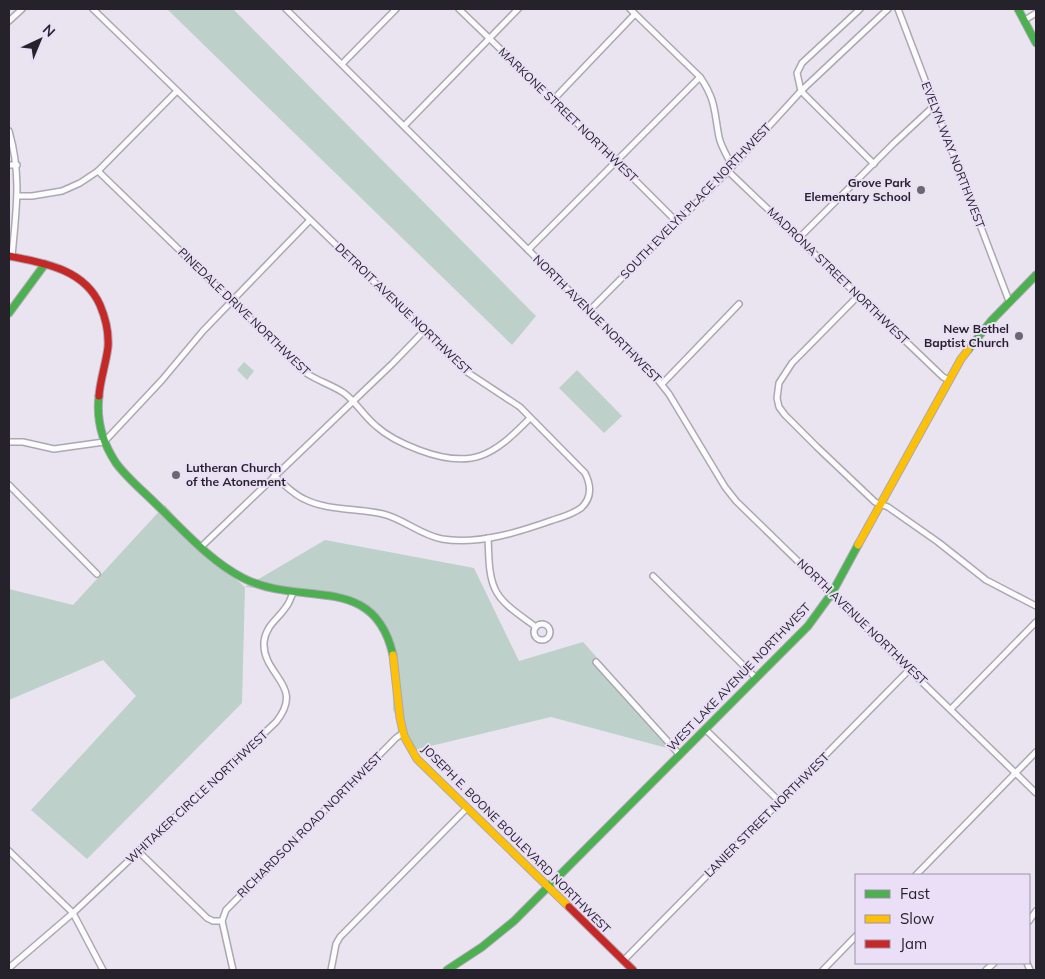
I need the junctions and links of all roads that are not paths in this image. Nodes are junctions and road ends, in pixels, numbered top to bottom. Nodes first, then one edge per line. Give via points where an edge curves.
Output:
1 (22, 9) edge
2 (93, 9) edge
3 (286, 9) edge
4 (396, 9) edge
5 (459, 9) edge
6 (518, 9) edge
7 (630, 9) edge
8 (860, 9) edge
9 (888, 9) edge
10 (898, 9) edge
11 (1018, 9) edge
12 (1036, 13) edge
13 (635, 14) junction
14 (1025, 20) junction
15 (9, 21) edge
16 (490, 38) junction
17 (1036, 44) edge
18 (342, 64) junction
19 (700, 77) junction
20 (177, 91) junction
21 (801, 91) junction
22 (553, 100) junction
23 (934, 106) junction
24 (404, 126) junction
25 (9, 131) edge
26 (616, 161) junction
27 (874, 164) junction
28 (9, 165) edge
29 (17, 165) junction
30 (732, 166) junction
31 (98, 171) junction
32 (728, 171) junction
33 (18, 196) junction
34 (310, 220) junction
35 (677, 222) junction
36 (798, 239) junction
37 (528, 250) junction
38 (10, 256) edge
39 (45, 264) junction
40 (1036, 275) edge
41 (858, 296) junction
42 (231, 301) junction
43 (1009, 301) junction
44 (740, 304) dead end
45 (590, 311) junction
46 (9, 313) edge
47 (424, 330) junction
48 (949, 380) junction
49 (662, 384) junction
50 (353, 402) junction
51 (530, 418) junction
52 (9, 442) edge
53 (104, 442) junction
54 (274, 476) junction
55 (9, 485) edge
56 (881, 504) junction
57 (488, 538) junction
58 (201, 547) junction
59 (97, 574) dead end
60 (653, 576) dead end
61 (293, 593) junction
62 (832, 593) junction
63 (1036, 606) edge
64 (1036, 622) edge
65 (536, 628) dead end
66 (596, 662) dead end
67 (910, 669) junction
68 (756, 678) junction
69 (951, 709) junction
70 (705, 729) junction
71 (403, 734) junction
72 (1036, 752) edge
73 (679, 754) junction
74 (1016, 772) junction
75 (1036, 793) edge
76 (780, 802) junction
77 (467, 808) junction
78 (9, 850) edge
79 (139, 852) junction
80 (917, 874) edge
81 (547, 886) junction
82 (73, 913) junction
83 (222, 921) junction
84 (855, 937) edge
85 (623, 961) junction
86 (9, 968) edge
87 (103, 970) edge
88 (233, 970) edge
89 (331, 970) edge
90 (447, 970) edge
91 (633, 970) edge
92 (823, 970) edge

1 - 15 street
2 - 20 street, DETROIT AVENUE NORTHWEST
3 - 18 street, NORTH AVENUE NORTHWEST
4 - 18 street
5 - 16 street, MARKONE STREET NORTHWEST
6 - 16 street
7 - 13 street
8 - 21 street via 802,63 798,73
9 - 21 street, SOUTH EVELYN PLACE NORTHWEST
10 - 23 street, EVELYN WAY NORTHWEST
11 - 14 main road
12 - 14 street
13 - 19 street
13 - 22 street
14 - 17 main road
16 - 22 street, MARKONE STREET NORTHWEST
16 - 24 street
18 - 24 street, NORTH AVENUE NORTHWEST
19 - 26 street
19 - 30 street via 714,102 719,139
20 - 31 street
20 - 34 street, DETROIT AVENUE NORTHWEST
21 - 27 street
21 - 30 street, SOUTH EVELYN PLACE NORTHWEST
22 - 26 street, MARKONE STREET NORTHWEST
23 - 27 street
23 - 43 street, EVELYN WAY NORTHWEST
24 - 37 street, NORTH AVENUE NORTHWEST
25 - 29 street
26 - 35 street, MARKONE STREET NORTHWEST
26 - 37 street
27 - 36 street
28 - 29 street
29 - 33 street
30 - 32 street, SOUTH EVELYN PLACE NORTHWEST
31 - 33 street via 62,191
31 - 42 street, PINEDALE DRIVE NORTHWEST
32 - 35 street, SOUTH EVELYN PLACE NORTHWEST
32 - 36 street, MADRONA STREET NORTHWEST
33 - 38 street
34 - 42 street
34 - 47 street, DETROIT AVENUE NORTHWEST
35 - 45 street, SOUTH EVELYN PLACE NORTHWEST
36 - 41 street, MADRONA STREET NORTHWEST
37 - 45 street, NORTH AVENUE NORTHWEST
38 - 39 main road, JOSEPH E. BOONE BOULEVARD NORTHWEST
39 - 46 main road
39 - 53 main road, JOSEPH E. BOONE BOULEVARD NORTHWEST via 78,278 96,296 106,315 109,345 98,410
40 - 43 main road, WEST LAKE AVENUE NORTHWEST
41 - 48 street, MADRONA STREET NORTHWEST
41 - 56 street via 792,363 779,383 777,398 785,415 862,490
42 - 50 street, PINEDALE DRIVE NORTHWEST via 306,373 338,389
42 - 53 street
43 - 48 main road, WEST LAKE AVENUE NORTHWEST via 976,339
44 - 49 street
45 - 49 street, NORTH AVENUE NORTHWEST
47 - 50 street
47 - 51 street, DETROIT AVENUE NORTHWEST via 467,372 509,398
48 - 56 main road, WEST LAKE AVENUE NORTHWEST
49 - 62 street, NORTH AVENUE NORTHWEST via 736,501
50 - 51 street, PINEDALE DRIVE NORTHWEST via 392,438 452,459 473,458 494,450
50 - 54 street
51 - 57 street, DETROIT AVENUE NORTHWEST via 585,473 589,485 588,498 573,513 520,532
52 - 53 street via 54,448
53 - 58 main road, JOSEPH E. BOONE BOULEVARD NORTHWEST via 120,468
54 - 57 street, DETROIT AVENUE NORTHWEST via 294,494 316,504 383,514 441,539
54 - 58 street
55 - 59 street
56 - 62 main road, WEST LAKE AVENUE NORTHWEST
56 - 63 street via 938,542 986,580
57 - 65 street via 495,590
58 - 61 main road, JOSEPH E. BOONE BOULEVARD NORTHWEST via 221,565 243,578 267,588
60 - 68 street
61 - 71 main road, JOSEPH E. BOONE BOULEVARD NORTHWEST via 348,598 378,617 393,654
61 - 79 street, WHITAKER CIRCLE NORTHWEST via 288,605 269,627 264,642 267,660 286,690 282,715
62 - 67 street, NORTH AVENUE NORTHWEST
62 - 68 main road, WEST LAKE AVENUE NORTHWEST via 808,626
64 - 69 street
66 - 73 street
67 - 69 street, NORTH AVENUE NORTHWEST
67 - 76 street, LANIER STREET NORTHWEST
68 - 70 main road, WEST LAKE AVENUE NORTHWEST
69 - 74 street, NORTH AVENUE NORTHWEST
70 - 73 main road, WEST LAKE AVENUE NORTHWEST
70 - 76 street
71 - 77 main road, JOSEPH E. BOONE BOULEVARD NORTHWEST via 417,759
71 - 83 street, RICHARDSON ROAD NORTHWEST via 226,910
72 - 74 street
73 - 81 main road, WEST LAKE AVENUE NORTHWEST
74 - 75 street, NORTH AVENUE NORTHWEST
74 - 80 street
76 - 85 street, LANIER STREET NORTHWEST
77 - 81 main road, JOSEPH E. BOONE BOULEVARD NORTHWEST
77 - 89 street via 340,937
78 - 82 street
79 - 82 street, WHITAKER CIRCLE NORTHWEST
79 - 83 street via 207,918
81 - 85 main road, JOSEPH E. BOONE BOULEVARD NORTHWEST
81 - 90 main road, WEST LAKE AVENUE NORTHWEST via 495,938
82 - 86 street, WHITAKER CIRCLE NORTHWEST
82 - 87 street
83 - 88 street
84 - 92 street
85 - 91 main road, JOSEPH E. BOONE BOULEVARD NORTHWEST

